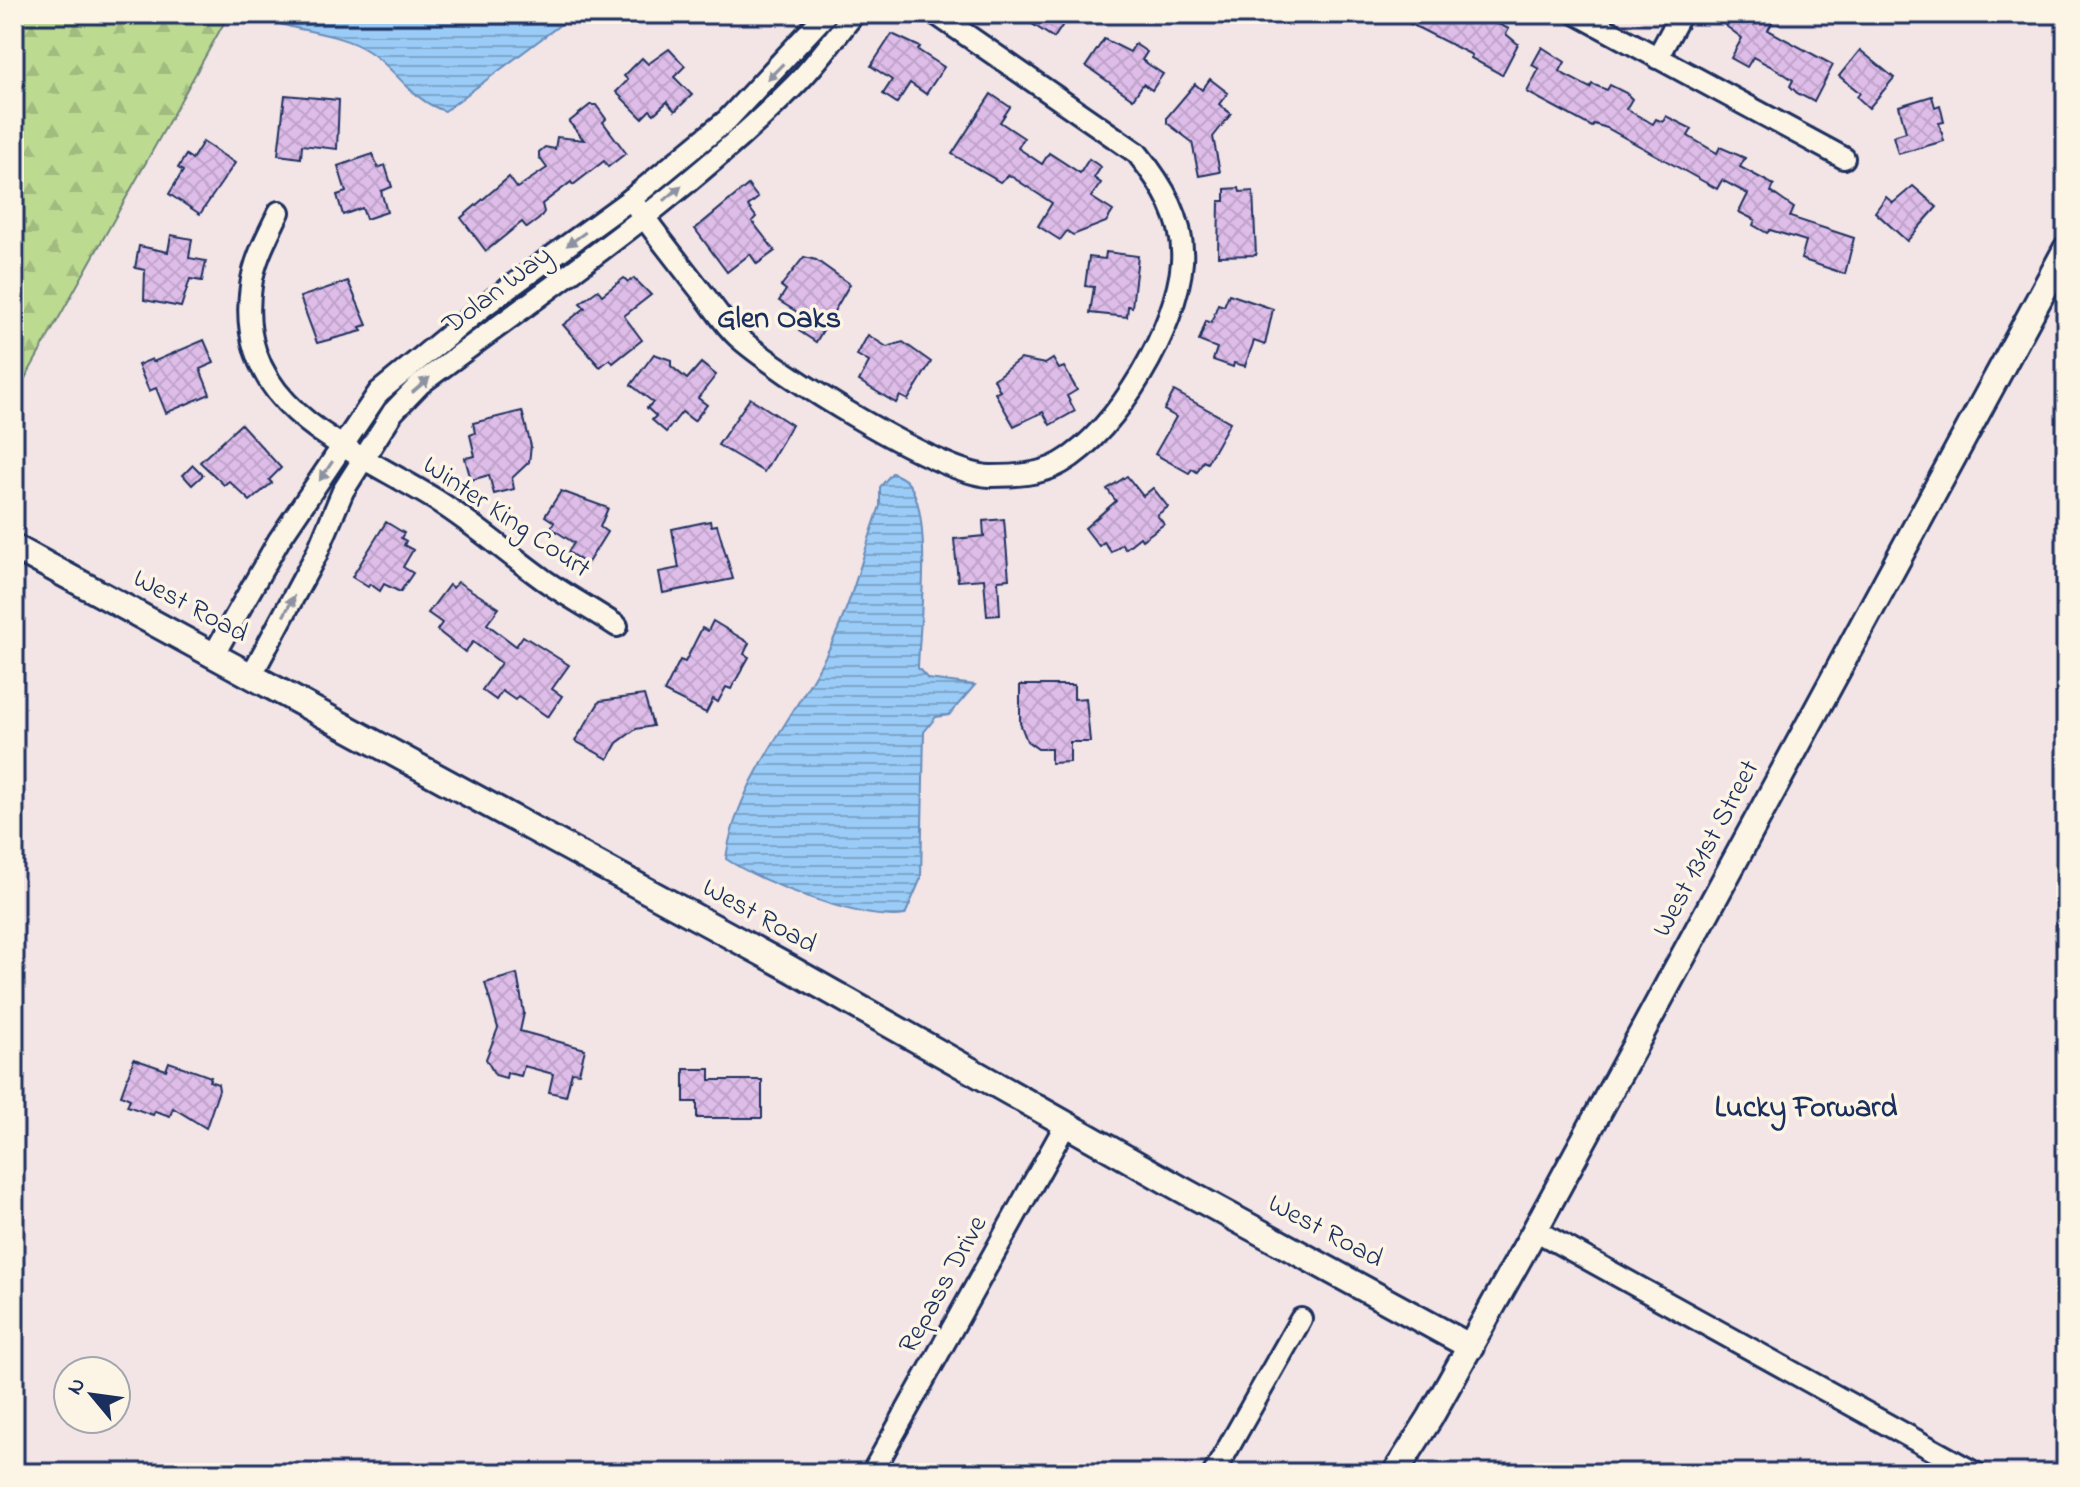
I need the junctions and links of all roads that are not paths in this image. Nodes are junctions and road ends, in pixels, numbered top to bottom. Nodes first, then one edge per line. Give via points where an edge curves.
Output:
1 (826, 14) edge
2 (854, 14) edge
3 (936, 14) edge
4 (1577, 14) edge
5 (1681, 14) edge
6 (1657, 58) junction
7 (1844, 158) dead end
8 (631, 199) junction
9 (279, 212) dead end
10 (644, 218) junction
11 (2066, 249) edge
12 (343, 445) junction
13 (364, 458) junction
14 (14, 547) edge
15 (617, 626) dead end
16 (214, 654) junction
17 (252, 674) junction
18 (1066, 1124) junction
19 (1535, 1230) junction
20 (1301, 1319) dead end
21 (1471, 1347) junction
22 (872, 1473) edge
23 (1214, 1473) edge
24 (1395, 1473) edge
25 (1975, 1473) edge

1 -> 8 street, Dolan Way via 727,120
10 -> 2 street, Dolan Way via 756,123
3 - 10 street via 1124,143 1160,181 1176,216 1182,259 1175,299 1127,396 1101,431 1062,463 1040,472 986,476 911,447 772,364 736,336
4 - 6 street
5 - 6 street
6 - 7 street
8 - 10 street
8 -> 12 street, Dolan Way via 484,306 379,392
9 - 12 street, Winter King Court via 251,284 251,333 270,382 286,405
13 -> 10 street, Dolan Way via 393,412 420,384
11 - 19 street, West 131st Street
12 - 13 street, Winter King Court
12 -> 16 street, Dolan Way via 279,540
13 - 15 street, Winter King Court via 466,519 545,581
17 -> 13 street, Dolan Way
14 - 16 street, West Road
16 - 17 street, West Road
17 - 18 street, West Road
18 - 21 street, West Road
18 - 22 street, Repass Drive
19 - 21 street, West 131st Street
19 - 25 street
20 - 23 street
21 - 24 street, West 131st Street

